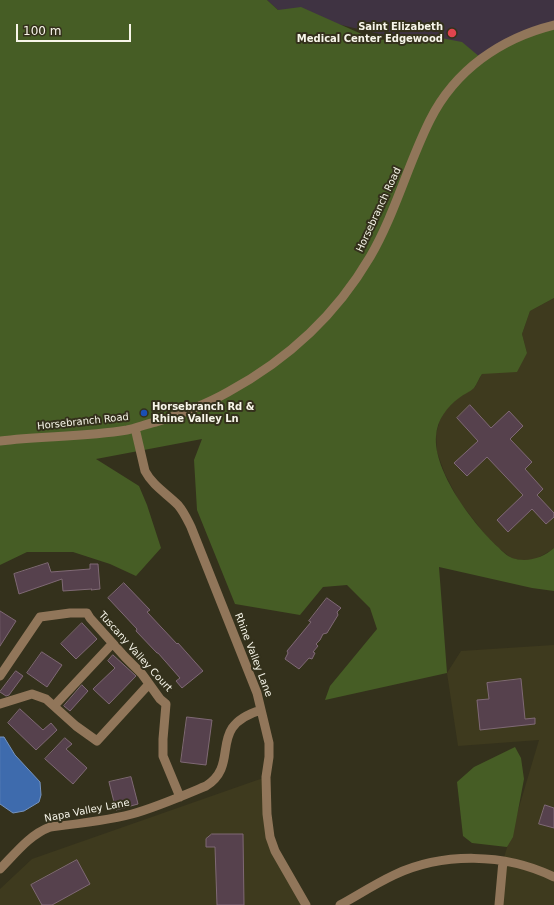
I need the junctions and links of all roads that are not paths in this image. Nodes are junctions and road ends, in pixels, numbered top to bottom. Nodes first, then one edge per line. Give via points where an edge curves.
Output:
1 (554, 25) edge
2 (135, 428) junction
3 (0, 441) edge
4 (112, 644) junction
5 (0, 676) edge
6 (149, 684) junction
7 (0, 704) edge
8 (54, 706) junction
9 (262, 710) junction
10 (180, 797) junction
11 (503, 861) junction
12 (0, 869) edge
13 (554, 877) edge
14 (306, 905) edge
15 (340, 905) edge
16 (499, 905) edge

1 - 2 street, Horsebranch Road via 517,37 490,52 466,71 452,87 431,119 383,232 370,256 351,286 317,326 283,357 228,392 182,413
2 - 3 street, Horsebranch Road via 94,434
2 - 9 street, Rhine Valley Lane via 148,477 185,514 191,527
4 - 5 street, Tuscany Valley Court via 87,613 40,617
4 - 6 street, Tuscany Valley Court
4 - 8 street
6 - 8 street via 97,741
6 - 10 street, Tuscany Valley Court via 166,704 164,756
7 - 8 street via 32,694 46,699
9 - 10 street, Napa Valley Lane via 244,716 231,728 222,770 212,783
9 - 14 street, Rhine Valley Lane via 269,743 266,777 270,837 275,851
10 - 12 street, Napa Valley Lane via 130,814 45,829 33,836
11 - 13 street via 520,864
11 - 15 street via 472,858 426,864 395,875
11 - 16 street

